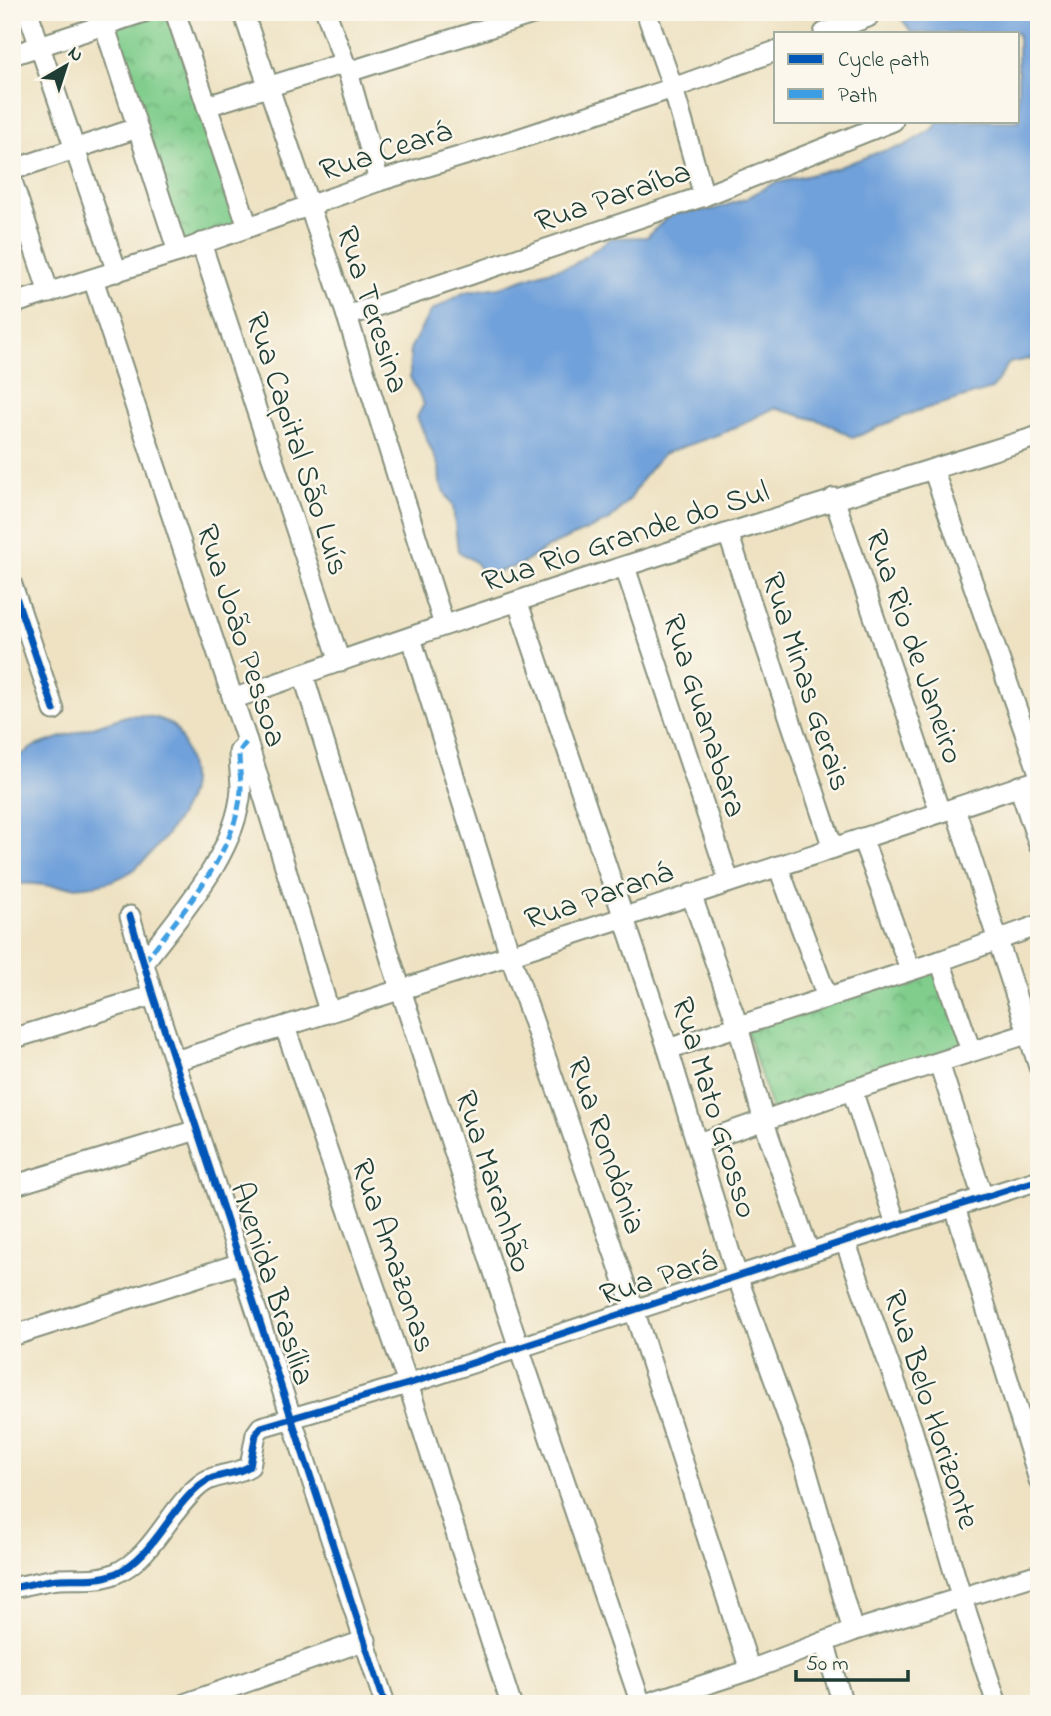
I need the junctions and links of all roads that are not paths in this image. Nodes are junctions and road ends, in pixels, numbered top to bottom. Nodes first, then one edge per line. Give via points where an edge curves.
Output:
1 (28, 12) edge
2 (144, 12) edge
3 (175, 12) edge
4 (243, 12) edge
5 (326, 12) edge
6 (539, 12) edge
7 (646, 12) edge
8 (102, 19) edge
9 (869, 21) edge
10 (828, 32) edge
11 (39, 46) junction
12 (774, 52) edge
13 (12, 55) edge
14 (346, 68) junction
15 (269, 86) junction
16 (673, 88) junction
17 (207, 106) junction
18 (889, 122) edge
19 (137, 128) junction
20 (76, 149) junction
21 (12, 170) edge
22 (12, 181) edge
23 (379, 181) junction
24 (704, 195) junction
25 (309, 205) junction
26 (248, 227) junction
27 (201, 243) junction
28 (178, 252) junction
29 (117, 272) junction
30 (93, 279) junction
31 (49, 293) junction
32 (12, 304) edge
33 (346, 316) junction
34 (1039, 436) edge
35 (933, 469) junction
36 (834, 498) junction
37 (728, 533) junction
38 (625, 567) junction
39 (12, 585) edge
40 (518, 603) junction
41 (444, 625) junction
42 (411, 638) junction
43 (340, 662) junction
44 (303, 674) junction
45 (233, 699) junction
46 (54, 710) dead end
47 (247, 741) junction
48 (1039, 773) edge
49 (1039, 780) edge
50 (1019, 786) junction
51 (947, 810) junction
52 (862, 838) junction
53 (1039, 845) edge
54 (833, 848) junction
55 (778, 866) junction
56 (729, 881) junction
57 (691, 894) junction
58 (130, 916) dead end
59 (624, 916) junction
60 (1039, 925) edge
61 (998, 939) junction
62 (510, 954) junction
63 (940, 961) junction
64 (144, 962) junction
65 (909, 969) junction
66 (401, 988) junction
67 (153, 995) junction
68 (827, 997) junction
69 (329, 1011) junction
70 (738, 1026) junction
71 (285, 1027) junction
72 (1033, 1032) edge
73 (12, 1039) edge
74 (668, 1049) junction
75 (971, 1051) junction
76 (175, 1061) junction
77 (939, 1063) junction
78 (1039, 1067) edge
79 (852, 1090) junction
80 (764, 1122) junction
81 (197, 1130) junction
82 (698, 1143) junction
83 (1039, 1180) edge
84 (12, 1186) edge
85 (983, 1198) junction
86 (955, 1207) junction
87 (896, 1224) junction
88 (845, 1241) junction
89 (810, 1252) junction
90 (241, 1263) junction
91 (737, 1276) junction
92 (634, 1310) junction
93 (12, 1336) edge
94 (519, 1348) junction
95 (408, 1384) junction
96 (293, 1419) junction
97 (1039, 1480) edge
98 (1039, 1574) edge
99 (12, 1588) edge
100 (961, 1596) junction
101 (853, 1631) junction
102 (366, 1640) junction
103 (824, 1642) junction
104 (750, 1670) junction
105 (684, 1698) edge
106 (184, 1704) edge
107 (385, 1704) edge
108 (511, 1704) edge
109 (643, 1704) edge
110 (843, 1704) edge
111 (997, 1704) edge

1 - 11 street
2 - 8 street
3 - 17 street
4 - 15 street, Rua Teresina
5 - 14 street
6 - 14 street
7 - 16 street
8 - 11 street
8 - 19 street
9 - 10 street
11 - 13 street
11 - 20 street
12 - 16 street, Rua Ceará
14 - 15 street
14 - 23 street
15 - 17 street
15 - 25 street, Rua Teresina
16 - 23 street, Rua Ceará
16 - 24 street
17 - 26 street
18 - 24 street, Rua Paraíba
19 - 20 street
19 - 28 street
20 - 21 street
20 - 29 street
22 - 31 street
23 - 25 street, Rua Ceará
24 - 33 street, Rua Paraíba
25 - 26 street, Rua Ceará
25 - 33 street, Rua Teresina
26 - 27 street, Rua Ceará
27 - 28 street, Rua Ceará
27 - 43 street, Rua Capital São Luís
28 - 29 street, Rua Ceará
29 - 30 street, Rua Ceará
30 - 31 street, Rua Ceará
30 - 45 street, Rua João Pessoa
31 - 32 street, Rua Ceará
33 - 41 street, Rua Teresina
34 - 35 street, Rua Rio Grande do Sul
35 - 36 street, Rua Rio Grande do Sul
35 - 48 street
36 - 37 street, Rua Rio Grande do Sul
36 - 51 street, Rua Rio de Janeiro
37 - 38 street, Rua Rio Grande do Sul
37 - 54 street, Rua Minas Gerais
38 - 40 street, Rua Rio Grande do Sul
38 - 56 street, Rua Guanabara
39 - 46 street
40 - 41 street, Rua Rio Grande do Sul
40 - 59 street, Rua Mato Grosso
41 - 42 street, Rua Rio Grande do Sul
42 - 43 street, Rua Rio Grande do Sul
42 - 62 street, Rua Rondônia
43 - 44 street, Rua Rio Grande do Sul
44 - 45 street, Rua Rio Grande do Sul
44 - 66 street, Rua Maranhão
45 - 47 street, Rua João Pessoa
47 - 64 street via 239,752 238,809 220,856
47 - 69 street, Rua João Pessoa
49 - 50 street, Rua Paraná
50 - 51 street, Rua Paraná
50 - 53 street
51 - 52 street, Rua Paraná
51 - 61 street, Rua Rio de Janeiro
52 - 54 street, Rua Paraná
52 - 65 street
54 - 55 street, Rua Paraná
55 - 56 street, Rua Paraná
55 - 68 street
56 - 57 street, Rua Paraná
57 - 59 street, Rua Paraná
57 - 70 street
58 - 64 street, Avenida Brasília
59 - 62 street, Rua Paraná
59 - 74 street, Rua Mato Grosso
60 - 61 street
61 - 63 street
61 - 72 street, Rua Rio de Janeiro
62 - 66 street, Rua Paraná
62 - 92 street, Rua Rondônia
63 - 65 street
63 - 75 street
64 - 67 street, Avenida Brasília
65 - 68 street
66 - 69 street, Rua Paraná
66 - 94 street, Rua Maranhão
67 - 73 street
67 - 76 street, Avenida Brasília
68 - 70 street
69 - 71 street, Rua Paraná
70 - 74 street
70 - 80 street
71 - 76 street, Rua Paraná
71 - 95 street, Rua Amazonas
72 - 75 street
72 - 78 street, Rua Rio de Janeiro
74 - 82 street, Rua Mato Grosso
75 - 77 street
76 - 81 street, Avenida Brasília
77 - 79 street
77 - 85 street
79 - 80 street
79 - 87 street
80 - 82 street
80 - 89 street
81 - 84 street
81 - 90 street, Avenida Brasília
82 - 91 street, Rua Mato Grosso
83 - 85 street, Rua Pará
85 - 86 street, Rua Pará
86 - 87 street, Rua Pará
86 - 97 street
87 - 88 street, Rua Pará
88 - 89 street, Rua Pará
88 - 100 street, Rua Belo Horizonte via 912,1429
89 - 91 street, Rua Pará
90 - 93 street
90 - 96 street, Avenida Brasília
91 - 92 street, Rua Pará
91 - 101 street, Rua Mato Grosso via 804,1462
92 - 94 street, Rua Pará
92 - 104 street, Rua Rondônia
94 - 95 street, Rua Pará
94 - 109 street, Rua Maranhão
95 - 96 street, Rua Pará
95 - 108 street, Rua Amazonas
96 - 99 street, Rua Pará via 261,1427 250,1466 200,1485 132,1564 113,1575
96 - 102 street, Avenida Brasília
98 - 100 street
100 - 101 street
100 - 111 street, Rua Belo Horizonte
101 - 103 street
102 - 106 street
102 - 107 street, Avenida Brasília
103 - 104 street
103 - 110 street
104 - 105 street
105 - 109 street

